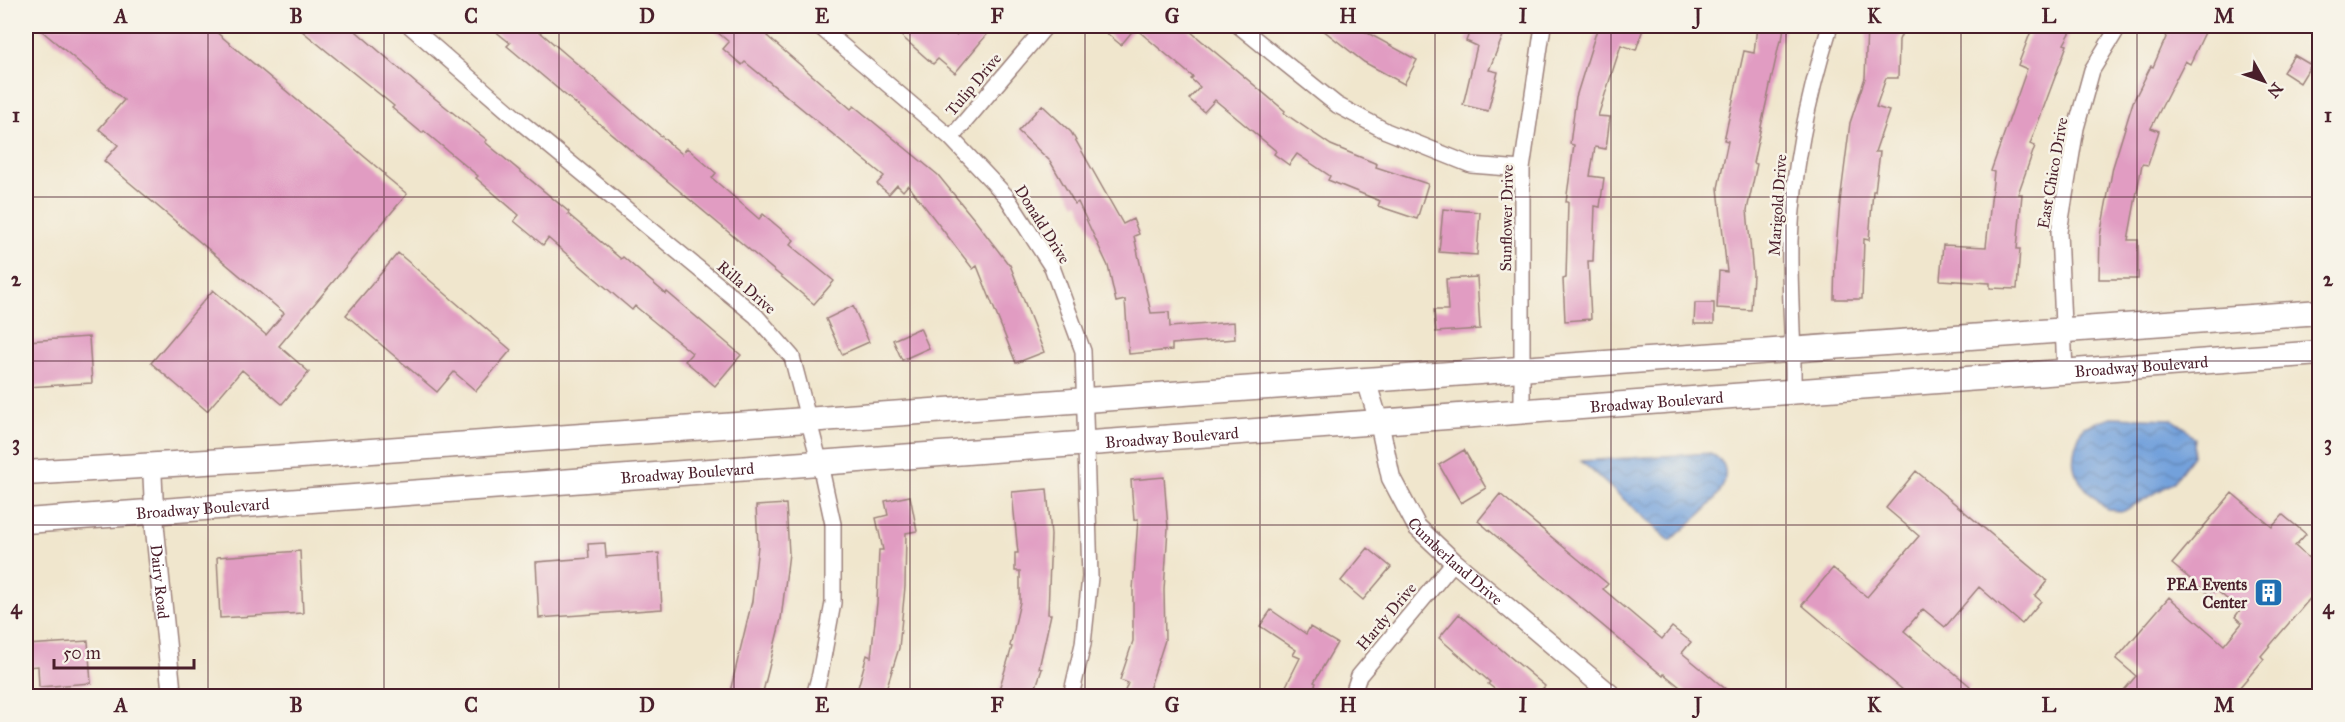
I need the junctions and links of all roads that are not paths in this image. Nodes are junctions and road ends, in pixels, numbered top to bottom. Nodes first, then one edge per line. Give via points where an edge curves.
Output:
1 (410, 26) edge
2 (819, 26) edge
3 (1046, 26) edge
4 (1239, 26) edge
5 (1543, 26) edge
6 (1830, 26) edge
7 (2119, 26) edge
8 (951, 138) junction
9 (1522, 170) junction
10 (2319, 312) edge
11 (2064, 331) junction
12 (1794, 350) junction
13 (2319, 353) edge
14 (1523, 369) junction
15 (2065, 372) junction
16 (1366, 380) junction
17 (1793, 392) junction
18 (1084, 400) junction
19 (1522, 412) junction
20 (808, 420) junction
21 (1379, 422) junction
22 (1085, 444) junction
23 (820, 464) junction
24 (152, 465) junction
25 (26, 473) edge
26 (154, 513) junction
27 (26, 521) edge
28 (1454, 562) junction
29 (172, 696) edge
30 (814, 696) edge
31 (1071, 696) edge
32 (1352, 696) edge
33 (1613, 696) edge

1 - 20 street, Rilla Drive via 756,316 792,357
2 - 8 street, Donald Drive
3 - 8 street, Tulip Drive
4 - 9 street via 1337,105 1386,131 1471,165
5 - 9 street, Sunflower Drive
6 - 12 street, Marigold Drive via 1813,80 1797,162 1790,241
7 - 11 street, East Chico Drive via 2092,70 2076,128 2059,232
8 - 18 street, Donald Drive via 1006,196 1052,267 1083,351
9 - 14 street, Sunflower Drive
10 - 11 main road
11 - 12 main road
11 - 15 street, East Chico Drive
12 - 14 main road
12 - 17 street, Marigold Drive
13 - 15 main road, Broadway Boulevard
14 - 16 main road
14 - 19 street, Sunflower Drive
15 - 17 main road, Broadway Boulevard
16 - 18 main road
16 - 21 street, Cumberland Drive
17 - 19 main road, Broadway Boulevard
18 - 20 main road
18 - 22 street, Donald Drive
19 - 21 main road, Broadway Boulevard
20 - 23 street, Rilla Drive
20 - 24 main road
21 - 22 main road, Broadway Boulevard
21 - 28 street, Cumberland Drive via 1391,478 1417,527
22 - 23 main road, Broadway Boulevard
22 - 31 street, Donald Drive via 1090,577 1083,644
23 - 26 main road, Broadway Boulevard
23 - 30 street, Rilla Drive via 833,524 833,603
24 - 25 main road
24 - 26 street, Dairy Road
26 - 27 main road, Broadway Boulevard
26 - 29 street, Dairy Road
28 - 32 street, Hardy Drive via 1359,676
28 - 33 street, Cumberland Drive

